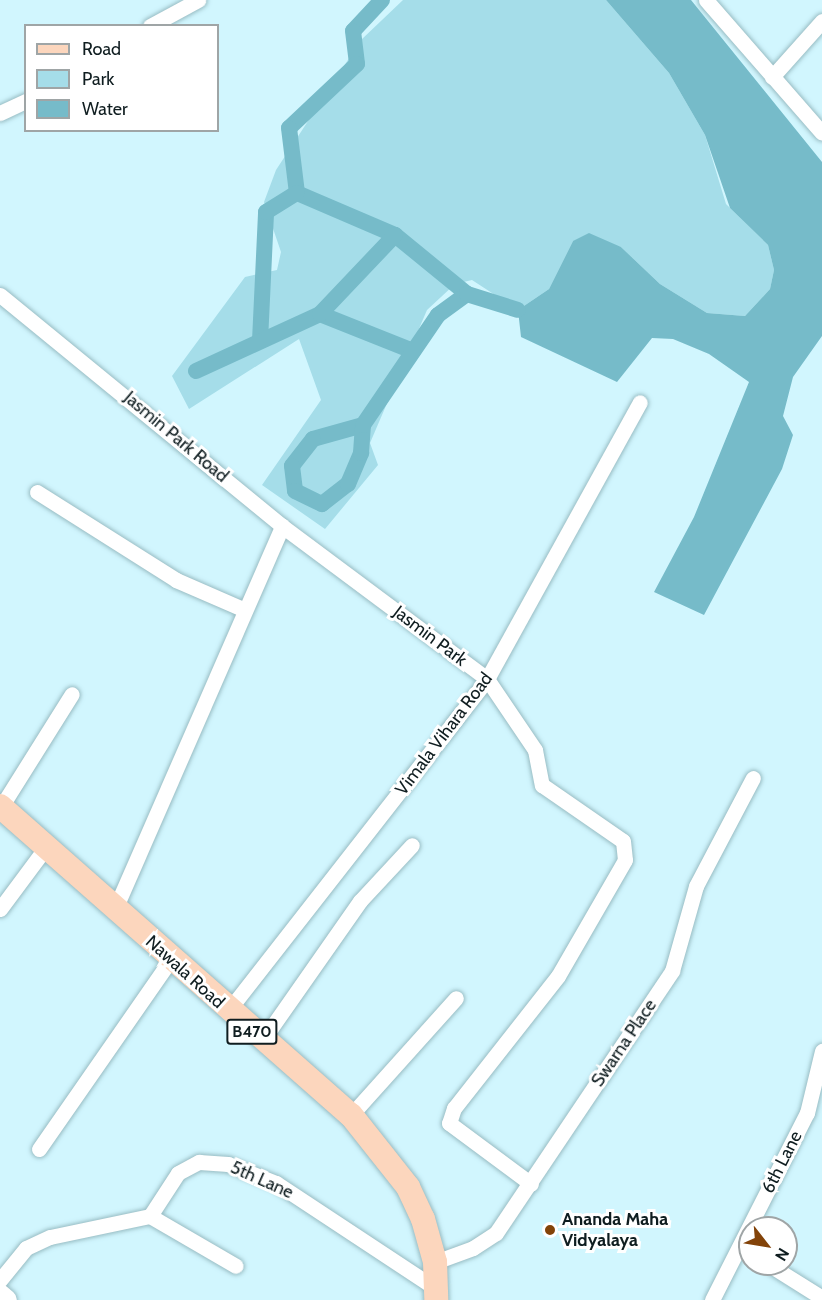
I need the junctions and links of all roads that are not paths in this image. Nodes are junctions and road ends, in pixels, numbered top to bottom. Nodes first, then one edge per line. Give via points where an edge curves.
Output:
1 (198, 0) edge
2 (706, 0) edge
3 (822, 21) edge
4 (154, 24) edge
5 (772, 77) junction
6 (24, 102) edge
7 (0, 113) edge
8 (822, 133) edge
9 (0, 295) edge
10 (640, 402) dead end
11 (37, 492) dead end
12 (282, 526) junction
13 (353, 578) joint
14 (245, 610) junction
15 (488, 679) junction
16 (72, 694) dead end
17 (753, 778) dead end
18 (1, 806) edge
19 (412, 844) dead end
20 (46, 848) junction
21 (0, 909) edge
22 (115, 909) junction
23 (171, 959) junction
24 (456, 998) dead end
25 (228, 1011) junction
26 (262, 1041) junction
27 (822, 1051) edge
28 (351, 1115) junction
29 (39, 1149) dead end
30 (531, 1184) junction
31 (150, 1216) junction
32 (760, 1216) edge
33 (738, 1261) edge
34 (435, 1262) junction
35 (236, 1266) dead end
36 (787, 1276) edge
37 (0, 1280) edge
38 (0, 1294) edge
39 (436, 1294) edge
40 (819, 1296) dead end
41 (7, 1300) edge
42 (712, 1300) edge

1 - 4 street
2 - 5 street
3 - 5 street
5 - 8 street
6 - 7 street
9 - 12 street, Jasmin Park Road
10 - 15 street, Vimala Vihara Road
11 - 14 street via 176,580
12 - 13 street, Jasmin Park Road
12 - 14 street
13 - 15 street, Jasmin Park
14 - 22 street
15 - 25 street, Vimala Vihara Road
15 - 30 street, Jasmin Park via 535,750 542,785 623,840 626,860 558,976 454,1108 449,1123
16 - 18 street
17 - 30 street, Swarna Place via 696,886 672,971
18 - 20 main road, Nawala Road / B470
19 - 26 street via 360,901
20 - 21 street
20 - 22 main road, Nawala Road / B470
22 - 23 main road, Nawala Road / B470
23 - 25 main road, Nawala Road / B470
23 - 29 street
24 - 28 street
25 - 26 main road, Nawala Road / B470
26 - 28 main road, Nawala Road / B470
27 - 32 street, 6th Lane via 807,1113
28 - 34 main road, Nawala Road / B470 via 408,1187
30 - 34 street, Swarna Place via 496,1233 473,1248
31 - 35 street
31 - 37 street via 50,1237 26,1248
31 - 39 street, 5th Lane via 178,1173 199,1162 228,1164 291,1191
33 - 42 street, 6th Lane
34 - 39 main road, Nawala Road / B470
36 - 40 street
38 - 41 street

